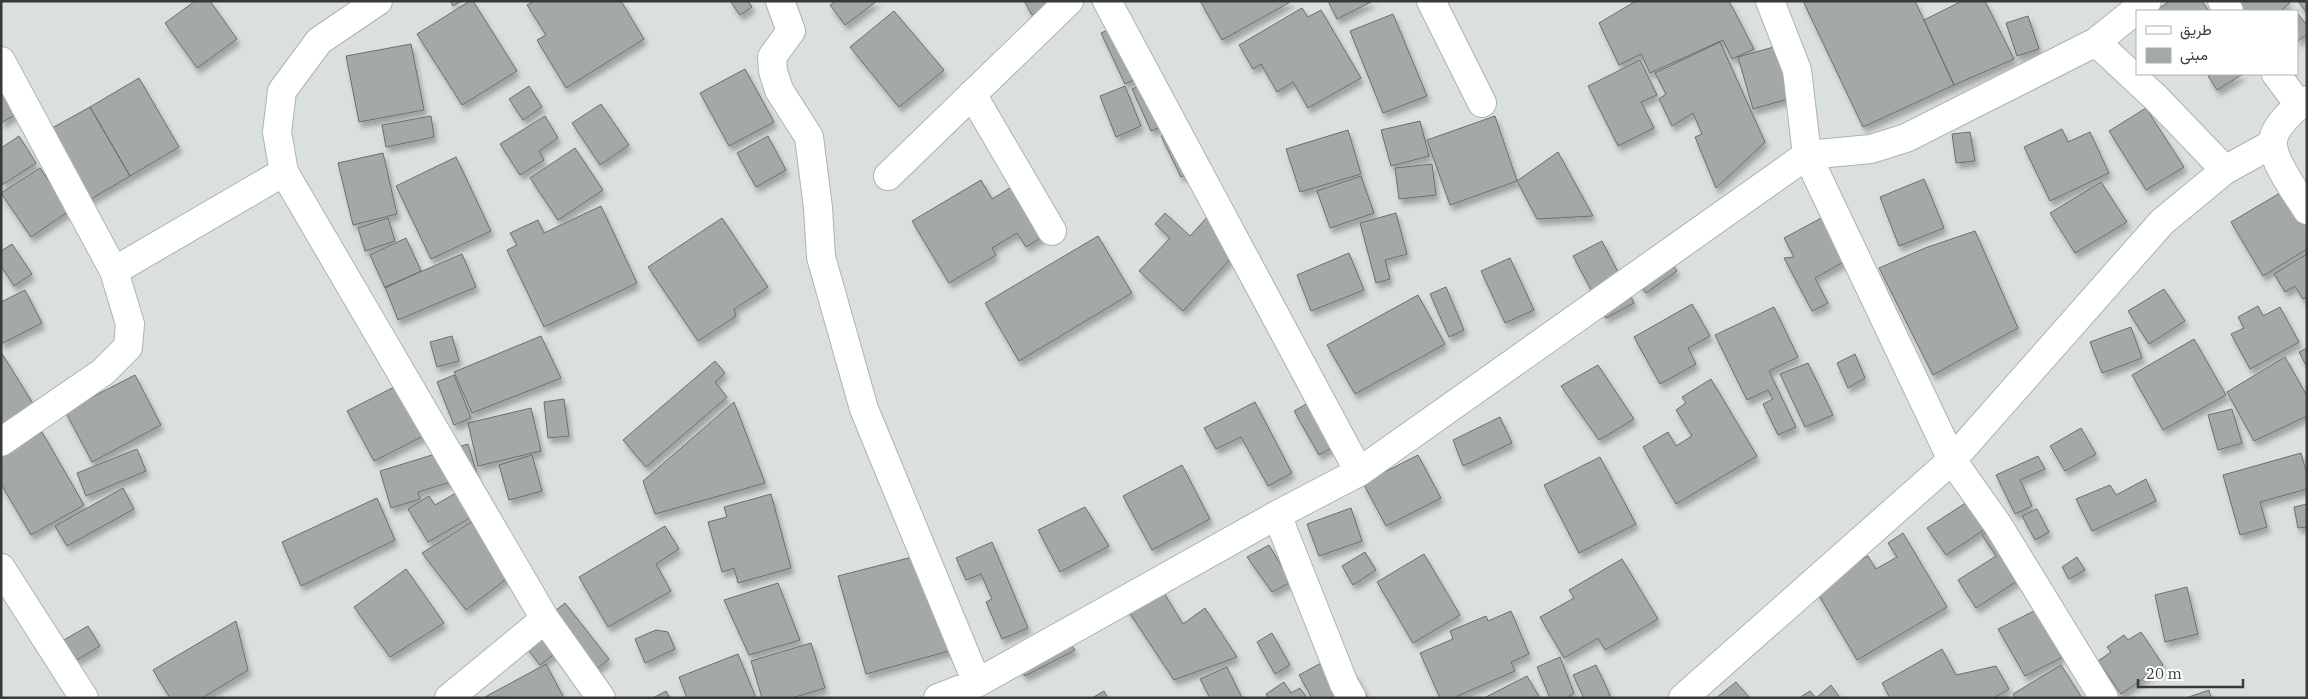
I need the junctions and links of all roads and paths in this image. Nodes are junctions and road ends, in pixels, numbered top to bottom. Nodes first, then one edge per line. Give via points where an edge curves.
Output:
1 (378, 1) edge
2 (780, 1) edge
3 (1069, 1) edge
4 (1107, 1) edge
5 (1431, 1) edge
6 (1770, 1) edge
7 (2147, 1) edge
8 (2096, 42) junction
9 (1, 61) edge
10 (2277, 75) edge
11 (972, 94) junction
12 (2303, 102) edge
13 (1482, 103) dead end
14 (2272, 144) junction
15 (1807, 155) junction
16 (2225, 170) junction
17 (284, 172) junction
18 (888, 176) dead end
19 (2307, 210) edge
20 (1052, 231) dead end
21 (114, 271) junction
22 (1, 442) edge
23 (1952, 460) junction
24 (1359, 472) junction
25 (1277, 515) junction
26 (1, 568) edge
27 (545, 619) junction
28 (977, 683) junction
29 (84, 698) edge
30 (448, 698) edge
31 (601, 698) edge
32 (938, 698) edge
33 (1352, 698) edge
34 (1683, 698) edge
35 (2104, 698) edge

1 - 17 street via 319,42 282,91 276,132
2 - 28 street via 791,31 772,57 773,71 779,90 809,137 821,257 861,400
3 - 11 street
4 - 24 street
5 - 13 street
6 - 15 street via 1797,70
7 - 8 street
8 - 15 street via 1893,143 1871,149
8 - 16 street via 2156,98
9 - 21 street
10 - 12 street
11 - 18 street
11 - 20 street
12 - 14 street via 2276,131
14 - 16 street
14 - 19 street
15 - 23 street
15 - 24 street
16 - 23 street via 2162,222
17 - 21 street
17 - 27 street
21 - 22 street via 130,324 128,347 103,372
23 - 34 street
23 - 35 street via 1998,525
24 - 25 street
25 - 28 street
25 - 33 street
26 - 29 street
27 - 30 street
27 - 31 street
28 - 32 street

